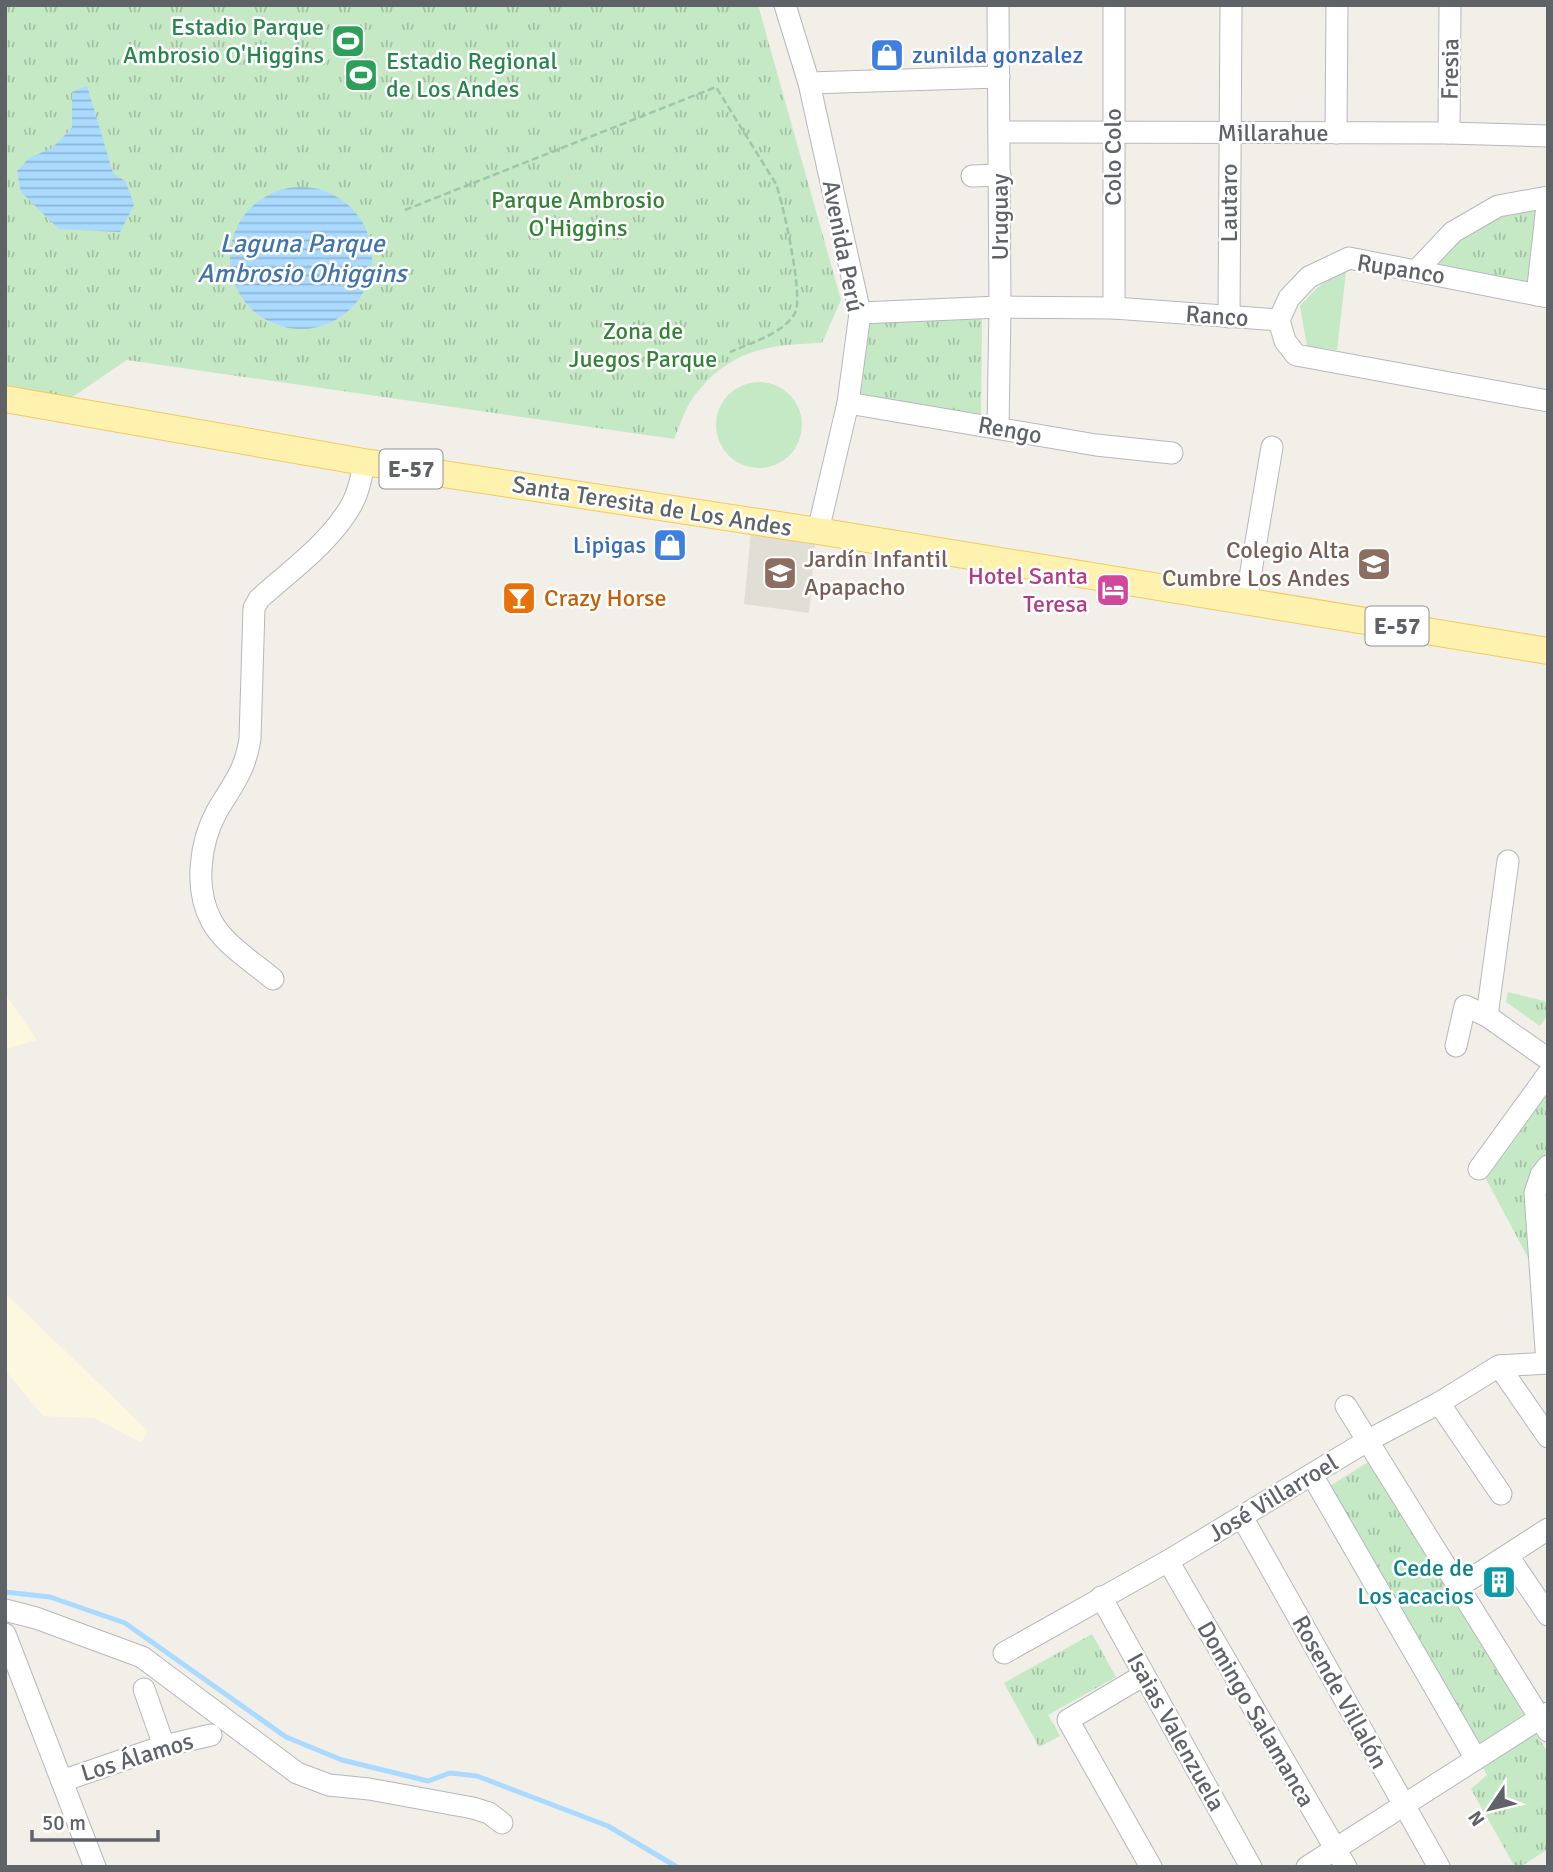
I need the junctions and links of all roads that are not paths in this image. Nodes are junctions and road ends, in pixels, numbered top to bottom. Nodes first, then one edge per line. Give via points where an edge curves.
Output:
1 (785, 5) edge
2 (998, 5) edge
3 (1114, 5) edge
4 (1231, 5) edge
5 (1337, 5) edge
6 (1450, 5) edge
7 (999, 77) junction
8 (809, 83) junction
9 (999, 132) junction
10 (1113, 133) junction
11 (1229, 133) junction
12 (1336, 133) junction
13 (1449, 133) junction
14 (1548, 136) edge
15 (1000, 175) junction
16 (972, 176) dead end
17 (1548, 197) edge
18 (1417, 270) junction
19 (1542, 296) edge
20 (1000, 307) junction
21 (1114, 308) junction
22 (860, 313) junction
23 (1229, 317) junction
24 (1279, 320) junction
25 (5, 399) edge
26 (1548, 401) edge
27 (848, 403) junction
28 (998, 428) junction
29 (1272, 447) dead end
30 (1172, 453) dead end
31 (364, 462) junction
32 (818, 531) junction
33 (1246, 601) junction
34 (1548, 651) edge
35 (1508, 861) dead end
36 (273, 979) dead end
37 (1487, 1016) junction
38 (1456, 1046) dead end
39 (1545, 1051) edge
40 (1548, 1074) edge
41 (1548, 1166) edge
42 (1479, 1169) dead end
43 (1547, 1363) edge
44 (1499, 1366) junction
45 (1438, 1402) junction
46 (1346, 1406) dead end
47 (1548, 1437) edge
48 (1367, 1441) junction
49 (1312, 1475) junction
50 (1501, 1494) dead end
51 (1242, 1517) junction
52 (1548, 1529) edge
53 (1508, 1556) junction
54 (1168, 1562) junction
55 (1458, 1587) junction
56 (1101, 1597) junction
57 (5, 1609) edge
58 (1548, 1615) edge
59 (5, 1634) edge
60 (1004, 1653) dead end
61 (1144, 1675) junction
62 (144, 1689) dead end
63 (1545, 1721) edge
64 (212, 1735) dead end
65 (164, 1746) junction
66 (1476, 1759) junction
67 (62, 1781) junction
68 (1404, 1805) junction
69 (502, 1823) dead end
70 (1340, 1858) edge
71 (94, 1867) edge
72 (1151, 1867) edge
73 (1251, 1867) edge
74 (1307, 1867) edge
75 (1439, 1867) edge

1 - 8 street, Avenida Perú
2 - 7 street, Uruguay
3 - 10 street, Colo Colo
4 - 11 street, Lautaro
5 - 12 street
6 - 13 street, Fresia
7 - 8 street
7 - 9 street, Uruguay
8 - 22 street, Avenida Perú
9 - 10 street, Millarahue
9 - 15 street, Uruguay
10 - 11 street, Millarahue
10 - 21 street, Colo Colo
11 - 12 street, Millarahue
11 - 23 street, Lautaro
12 - 13 street, Millarahue
13 - 14 street, Millarahue
15 - 16 street
15 - 20 street, Uruguay
17 - 18 street via 1498,206 1453,232
17 - 19 street
18 - 19 street, Rupanco
18 - 24 street, Rupanco via 1349,258 1309,277 1289,298
20 - 21 street, Ranco
20 - 22 street, Ranco
20 - 28 street, Uruguay
21 - 23 street, Ranco
22 - 27 street, Avenida Perú
23 - 24 street, Ranco
24 - 26 street, Ranco via 1285,341 1296,355
25 - 31 main road, Santa Teresita de Los Andes / E-57
27 - 28 street, Rengo
27 - 32 street, Avenida Perú
28 - 30 street, Rengo
29 - 33 street
31 - 32 main road, Santa Teresita de Los Andes / E-57
31 - 36 street via 353,503 335,530 254,608 247,760 206,837 201,866 211,920 226,940
32 - 33 main road, Santa Teresita de Los Andes / E-57
33 - 34 main road, Santa Teresita de Los Andes / E-57
35 - 37 street
37 - 38 street via 1465,1006
37 - 39 street
40 - 42 street
41 - 43 street via 1535,1193
43 - 44 street, José Villarroel
44 - 45 street, José Villarroel
44 - 47 street
45 - 48 street, José Villarroel
45 - 50 street
46 - 48 street
48 - 49 street, José Villarroel
48 - 55 street
49 - 51 street, José Villarroel
49 - 66 street
51 - 54 street, José Villarroel
51 - 68 street, Rosende Villalón
52 - 53 street
53 - 55 street
53 - 58 street
54 - 56 street, José Villarroel
54 - 70 street, Domingo Salamanca
55 - 63 street
56 - 60 street, José Villarroel
56 - 61 street, Isaias Valenzuela
57 - 69 street via 142,1657 305,1777 329,1785 473,1808
59 - 67 street
61 - 72 street via 1068,1720
61 - 73 street, Isaias Valenzuela
62 - 65 street
63 - 66 street
64 - 65 street, Los Álamos
65 - 67 street, Los Álamos
66 - 68 street
67 - 71 street
68 - 70 street
68 - 75 street, Rosende Villalón
70 - 74 street

